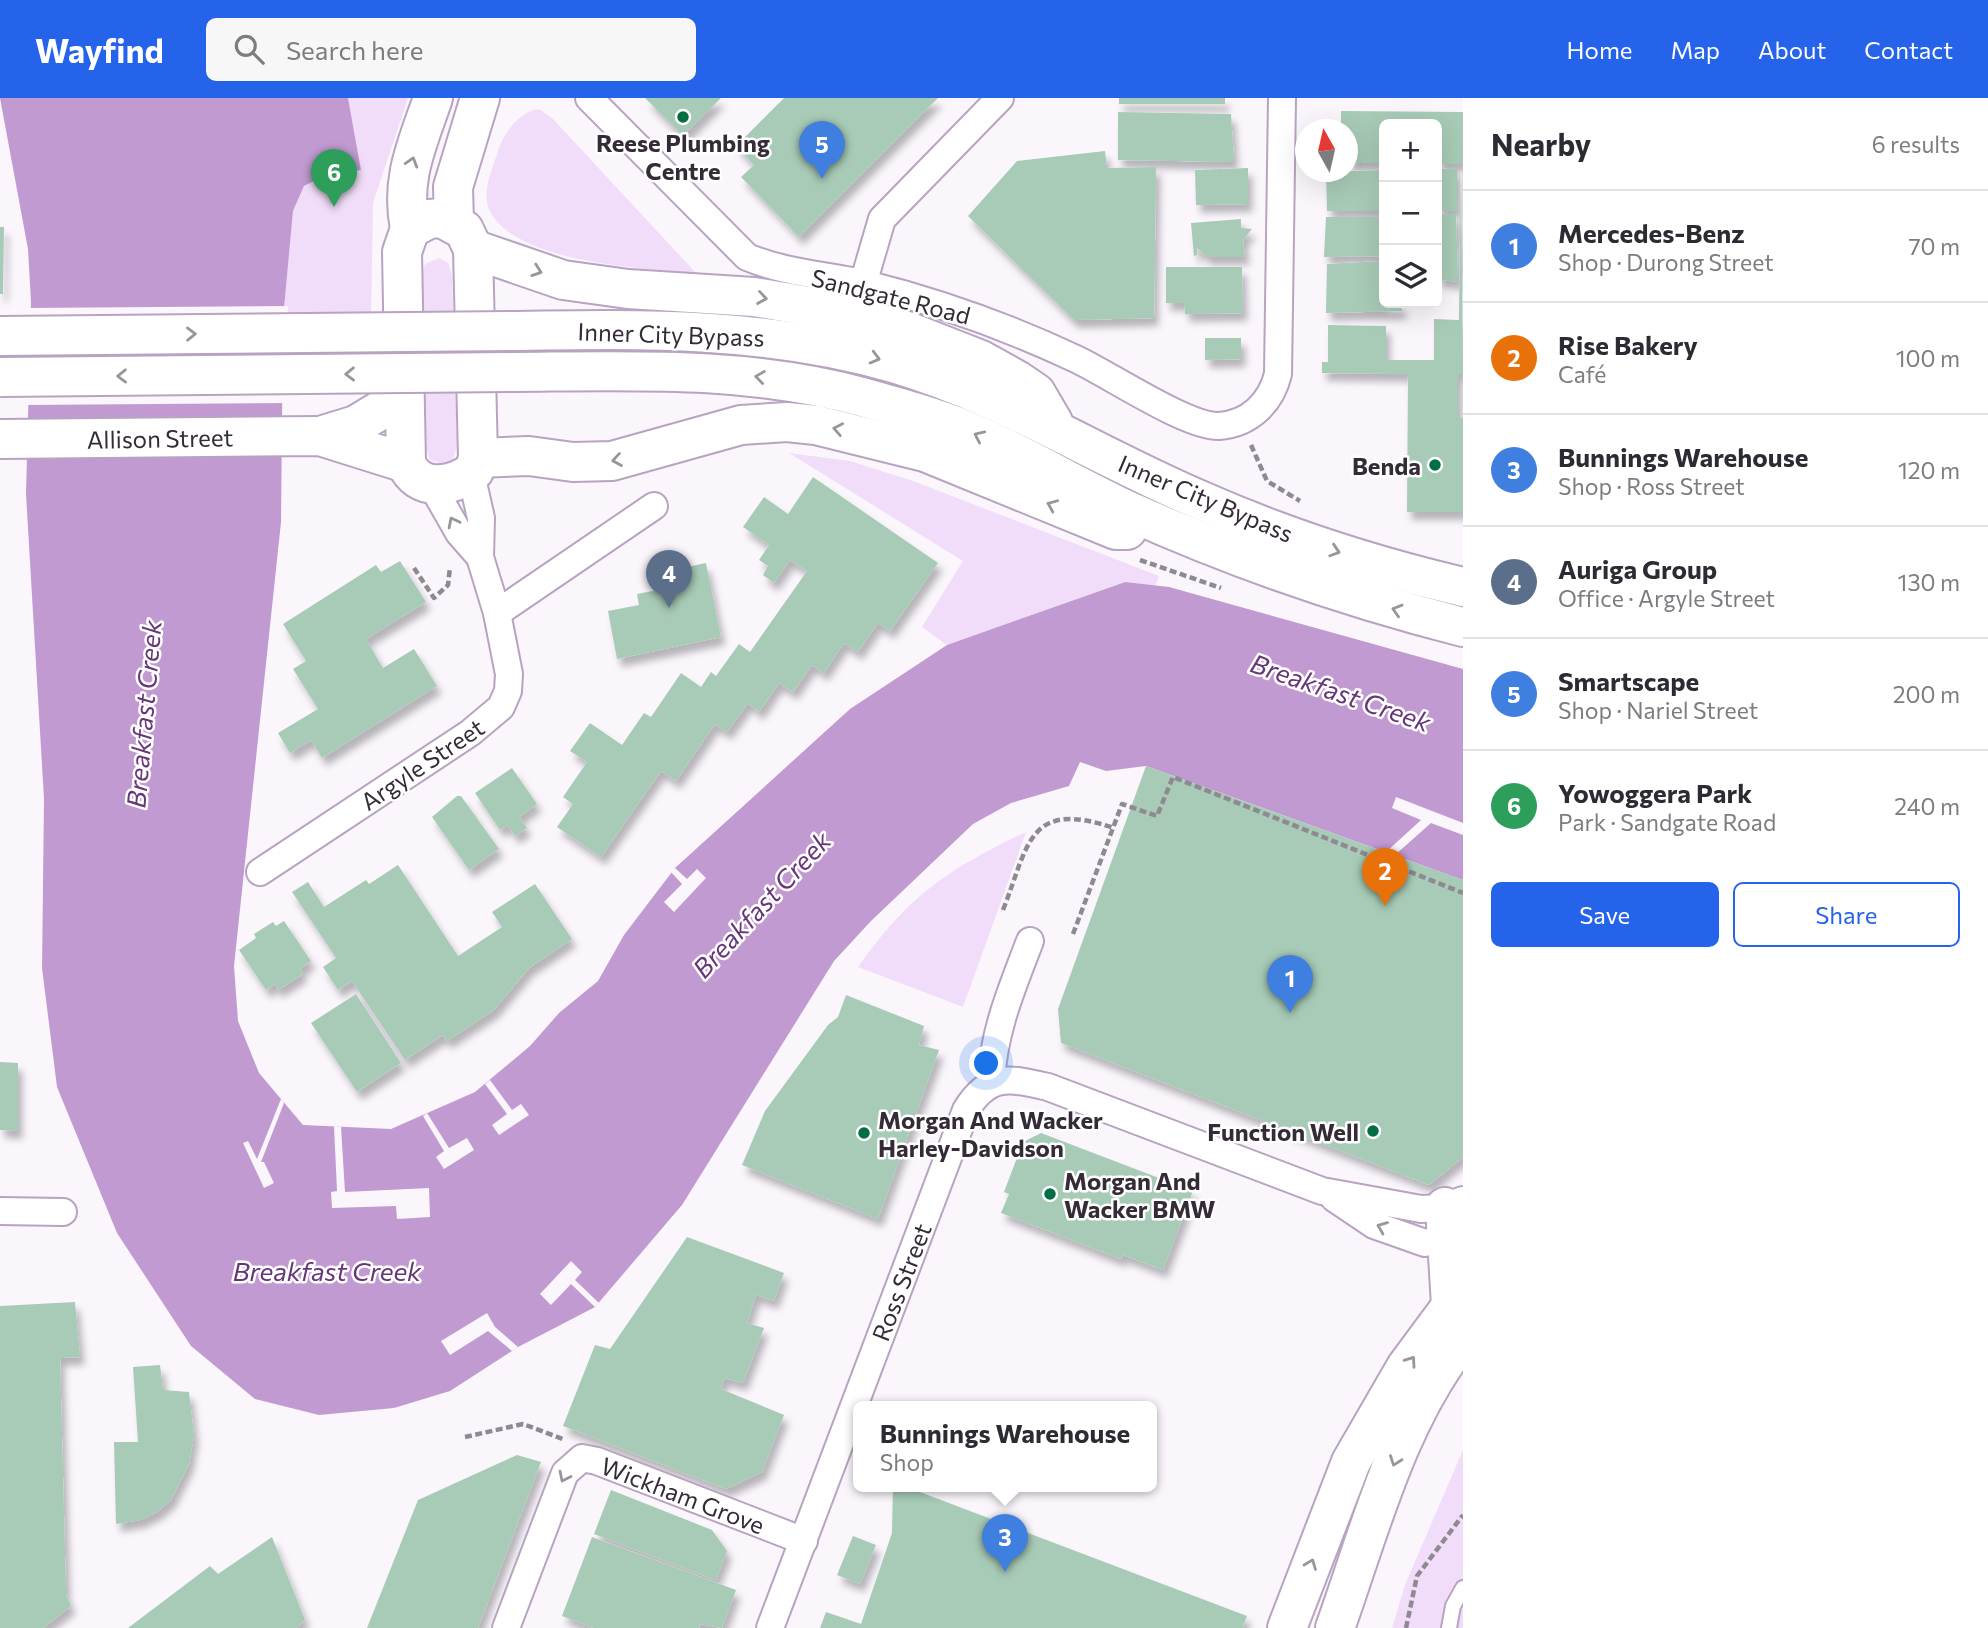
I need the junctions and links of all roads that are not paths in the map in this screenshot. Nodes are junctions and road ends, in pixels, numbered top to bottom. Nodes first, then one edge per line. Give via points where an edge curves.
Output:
1 (433, 98) edge
2 (589, 98) edge
3 (1000, 98) edge
4 (1283, 98) edge
5 (484, 101) edge
6 (410, 229) junction
7 (464, 235) junction
8 (863, 284) junction
9 (0, 335) edge
10 (0, 377) edge
11 (404, 396) junction
12 (1057, 430) junction
13 (320, 436) junction
14 (0, 439) edge
15 (475, 466) junction
16 (418, 473) junction
17 (654, 506) dead end
18 (1185, 535) junction
19 (480, 557) junction
20 (1463, 587) edge
21 (497, 613) junction
22 (1463, 627) edge
23 (260, 872) dead end
24 (1030, 941) dead end
25 (991, 1083) junction
26 (0, 1211) edge
27 (63, 1212) dead end
28 (1455, 1220) edge
29 (1459, 1311) edge
30 (857, 1401) edge
31 (853, 1411) edge
32 (804, 1541) junction
33 (1463, 1588) edge
34 (506, 1628) edge
35 (771, 1628) edge
36 (1287, 1628) edge
37 (1335, 1628) edge
38 (1450, 1628) edge

6 -> 1 main road via 405,186
2 - 8 street, Sandgate Road via 747,257 780,269
3 - 8 street via 882,219
4 - 8 street, Sandgate Road via 1278,374 1270,396 1242,428 1189,420 1118,379 1023,334 920,298
5 - 7 main road via 453,187
6 - 7 main road via 429,219
6 - 11 main road via 402,252
7 -> 12 main road via 563,280 628,289 754,296 831,310 907,331 981,360 1017,380 1036,393
7 - 15 main road
9 -> 12 main road, Inner City Bypass, bridge via 688,329 798,341 895,363
18 -> 10 main road, Inner City Bypass, bridge via 968,431 860,396 752,376 516,372
11 - 13 main road, Allison Street via 356,425
11 - 16 main road
12 -> 20 main road, Inner City Bypass via 1238,516
13 - 14 main road, Allison Street
13 - 16 main road, Allison Street
15 - 16 main road via 458,481
18 -> 15 main road via 1116,530 925,452 807,424 764,422 727,427 612,461 529,456
15 - 19 street, Argyle Street
19 -> 16 street, Argyle Street
17 - 21 street
22 -> 18 main road, Inner City Bypass via 1356,597
19 - 21 street, Argyle Street
21 - 23 street, Argyle Street via 509,674 508,691 495,713
24 - 25 street via 1000,1019
25 - 28 street via 1017,1080 1048,1087 1322,1191 1374,1225 1426,1243
25 - 30 street, Ross Street via 966,1110
26 - 27 street
28 - 29 main road
36 -> 29 main road via 1351,1462 1406,1367
29 -> 37 main road via 1398,1453
31 - 32 street, Ross Street
32 -> 34 street, Wickham Grove via 597,1461 577,1460 565,1473
32 - 35 street, Ross Street
33 - 38 lane via 1453,1606

